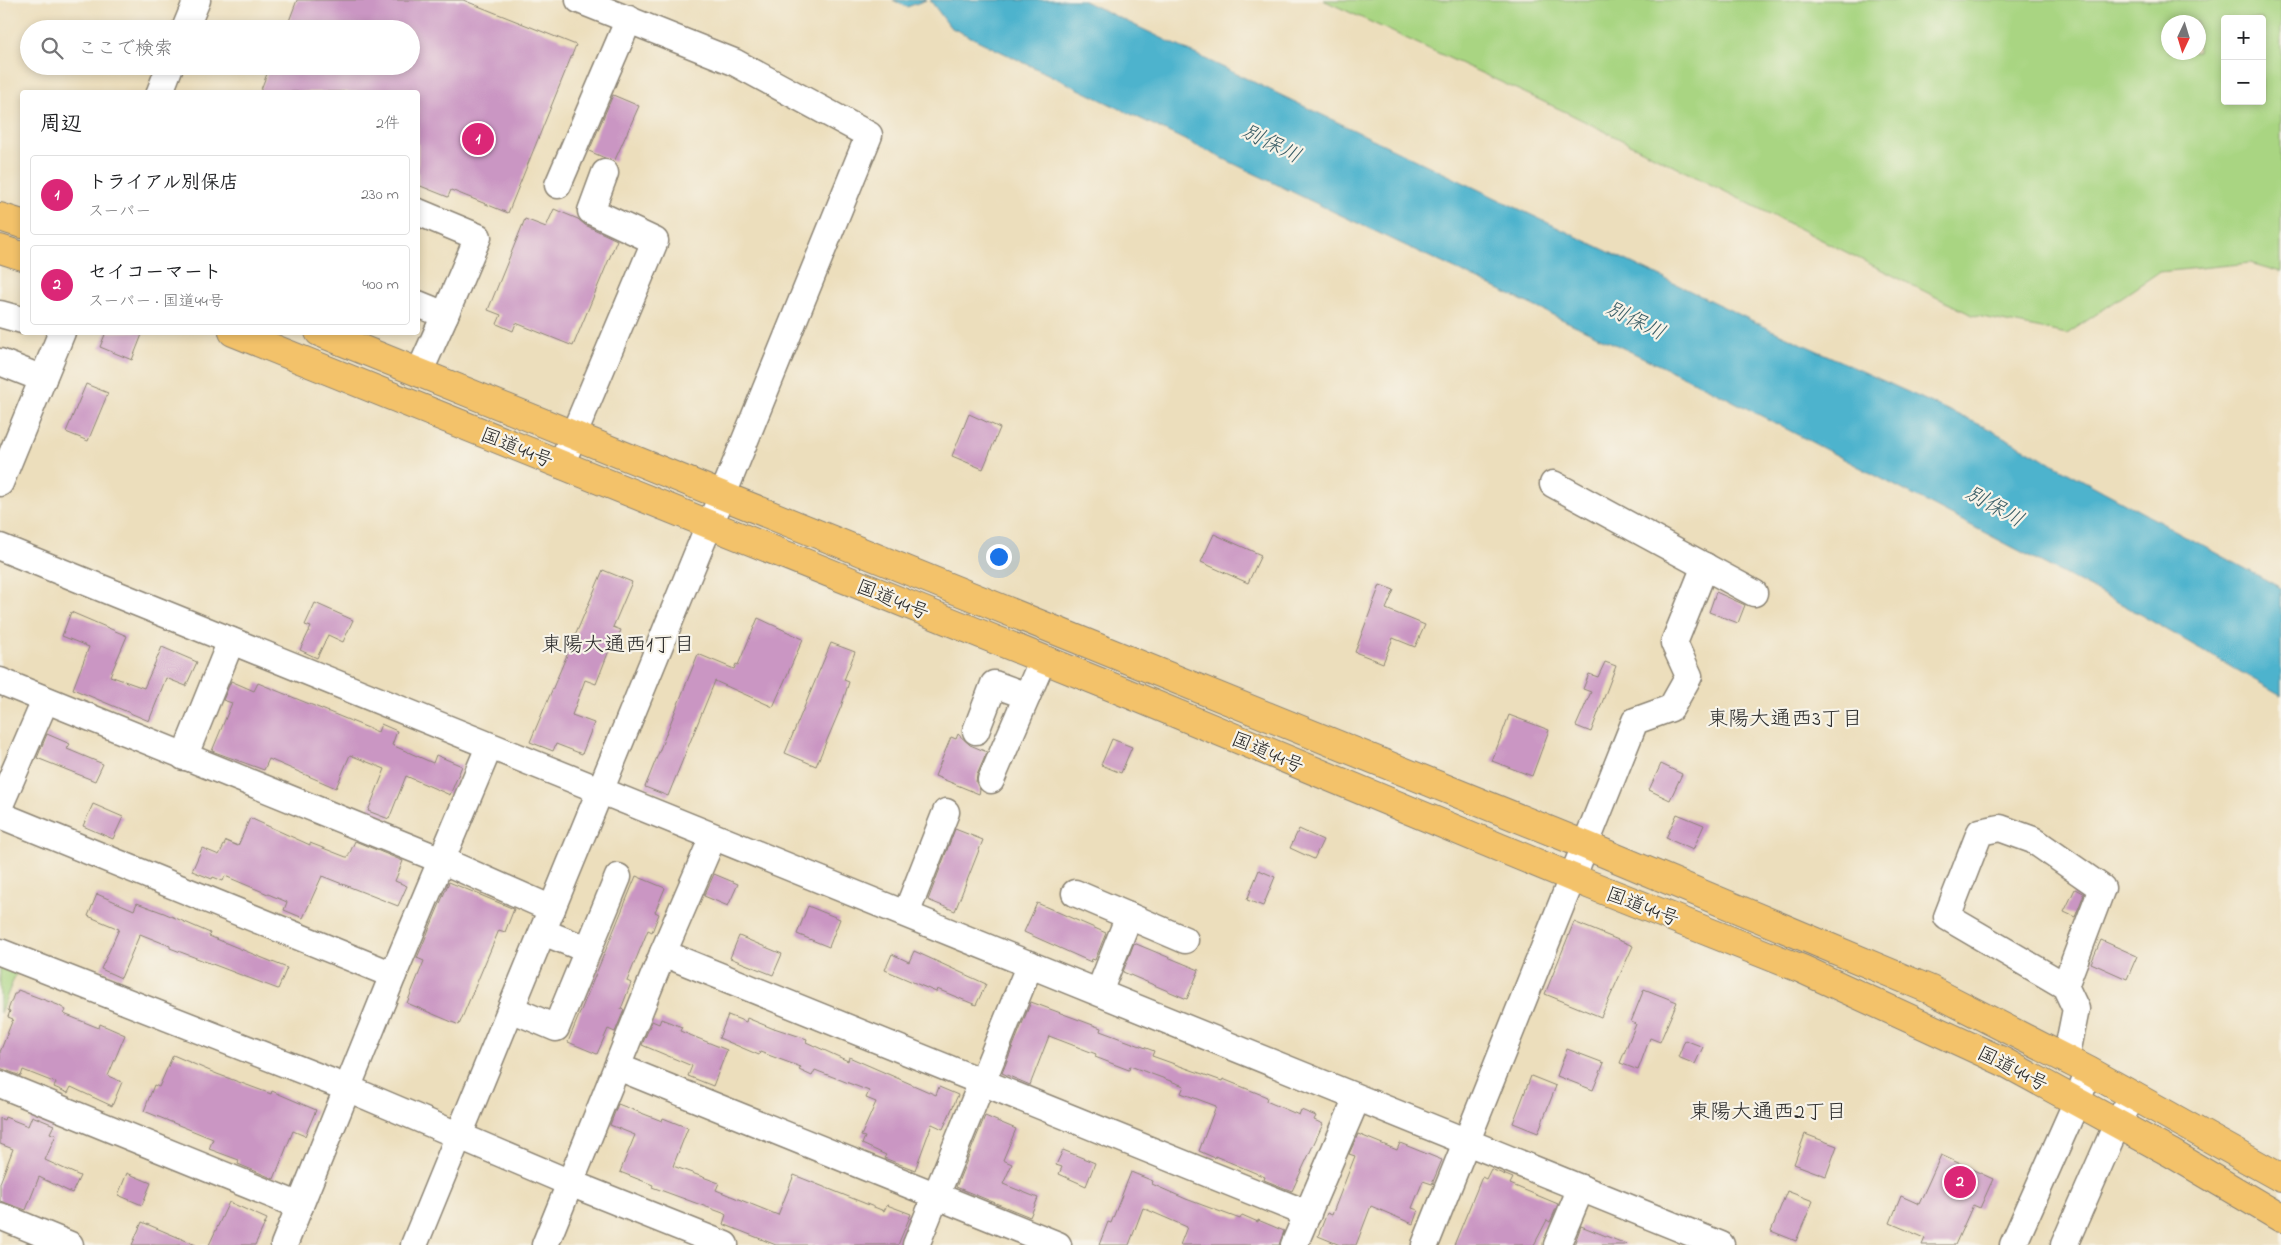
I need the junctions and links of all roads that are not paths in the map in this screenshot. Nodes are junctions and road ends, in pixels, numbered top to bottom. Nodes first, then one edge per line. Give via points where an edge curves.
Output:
1 (196, 0) edge
2 (579, 0) edge
3 (629, 19) junction
4 (188, 20) edge
5 (167, 75) edge
6 (161, 90) edge
7 (605, 173) dead end
8 (558, 185) dead end
9 (420, 213) edge
10 (0, 217) edge
11 (20, 223) edge
12 (0, 249) edge
13 (20, 255) edge
14 (420, 305) edge
15 (0, 314) edge
16 (444, 315) junction
17 (20, 319) edge
18 (61, 335) edge
19 (240, 335) edge
20 (326, 335) edge
21 (0, 362) edge
22 (419, 373) junction
23 (43, 379) junction
24 (574, 436) junction
25 (561, 464) junction
26 (0, 483) edge
27 (1553, 484) dead end
28 (722, 497) junction
29 (709, 525) junction
30 (0, 547) edge
31 (1705, 566) junction
32 (1754, 593) dead end
33 (231, 641) junction
34 (1043, 659) junction
35 (0, 681) edge
36 (1027, 696) junction
37 (45, 701) junction
38 (976, 731) dead end
39 (489, 746) junction
40 (184, 757) junction
41 (991, 780) dead end
42 (600, 792) junction
43 (0, 805) edge
44 (946, 812) dead end
45 (0, 815) edge
46 (713, 837) junction
47 (1585, 845) junction
48 (442, 860) junction
49 (618, 877) dead end
50 (1573, 878) junction
51 (1075, 893) dead end
52 (906, 914) junction
53 (1129, 916) junction
54 (547, 920) junction
55 (1185, 940) dead end
56 (588, 950) junction
57 (0, 952) edge
58 (663, 953) junction
59 (1030, 964) junction
60 (393, 975) junction
61 (2065, 986) junction
62 (1099, 992) junction
63 (511, 1009) junction
64 (2078, 1065) junction
65 (618, 1067) junction
66 (981, 1083) junction
67 (0, 1084) edge
68 (347, 1088) junction
69 (2133, 1096) junction
70 (1357, 1098) junction
71 (2078, 1101) junction
72 (2117, 1124) junction
73 (460, 1135) junction
74 (1466, 1142) junction
75 (2281, 1178) edge
76 (570, 1183) junction
77 (1581, 1188) junction
78 (936, 1197) junction
79 (300, 1206) junction
80 (1308, 1214) junction
81 (0, 1216) edge
82 (2281, 1218) edge
83 (70, 1245) edge
84 (284, 1245) edge
85 (414, 1245) edge
86 (545, 1245) edge
87 (726, 1245) edge
88 (916, 1245) edge
89 (1058, 1245) edge
90 (1294, 1245) edge
91 (1425, 1245) edge
92 (1557, 1245) edge
93 (1720, 1245) edge
94 (2013, 1245) edge
95 (2064, 1245) edge

1 - 4 street
2 - 3 street
3 - 8 street
3 - 28 street via 734,62 869,135
5 - 6 street
7 - 24 street via 591,211 655,241
9 - 16 street via 478,237
10 - 11 highway
12 - 13 highway
14 - 16 street
15 - 17 street
16 - 22 street
18 - 23 street
19 - 25 highway, 国道44号
20 - 22 highway, 国道44号
21 - 23 street
22 - 24 highway, 国道44号
23 - 26 street
24 - 25 street
24 - 28 highway, 国道44号
25 - 29 highway, 国道44号
27 - 31 street
28 - 29 street
28 - 47 highway, 国道44号
29 - 34 highway, 国道44号
29 - 42 street
30 - 33 street
31 - 32 street
31 - 47 street via 1674,643 1689,676 1671,708 1635,721
33 - 39 street
33 - 40 street
34 - 36 street
34 - 50 highway, 国道44号
35 - 37 street
36 - 38 street via 994,684
36 - 41 street
37 - 40 street
37 - 43 street
39 - 42 street
39 - 48 street
40 - 48 street
42 - 46 street
42 - 54 street
44 - 52 street
45 - 60 street
46 - 52 street
46 - 58 street
47 - 50 street
47 - 64 highway, 国道44号 via 1931,990
48 - 54 street
48 - 60 street
49 - 56 street
50 - 71 highway, 国道44号 via 1802,969 2004,1062
50 - 74 street
51 - 53 street
52 - 59 street
53 - 55 street
53 - 62 street
54 - 56 street
54 - 63 street
56 - 63 street via 556,1028
57 - 68 street
58 - 65 street
58 - 66 street
59 - 62 street
59 - 66 street
60 - 68 street
61 - 61 street via 1947,918 1980,832 2000,828 2033,840 2102,888
61 - 64 street via 2076,1008
62 - 70 street
63 - 73 street
64 - 69 highway, 国道44号
64 - 71 street
65 - 76 street
65 - 78 street
66 - 78 street
66 - 80 street
67 - 79 street
68 - 73 street
68 - 79 street
69 - 72 street
69 - 75 highway, 国道44号
70 - 74 street
70 - 80 street
71 - 72 highway, 国道44号
71 - 94 street
72 - 82 highway, 国道44号
72 - 95 street
73 - 76 street
73 - 85 street
74 - 77 street
74 - 91 street
76 - 86 street
76 - 87 street
77 - 92 street
77 - 93 street
78 - 88 street
78 - 89 street
79 - 84 street
80 - 90 street
81 - 83 street

